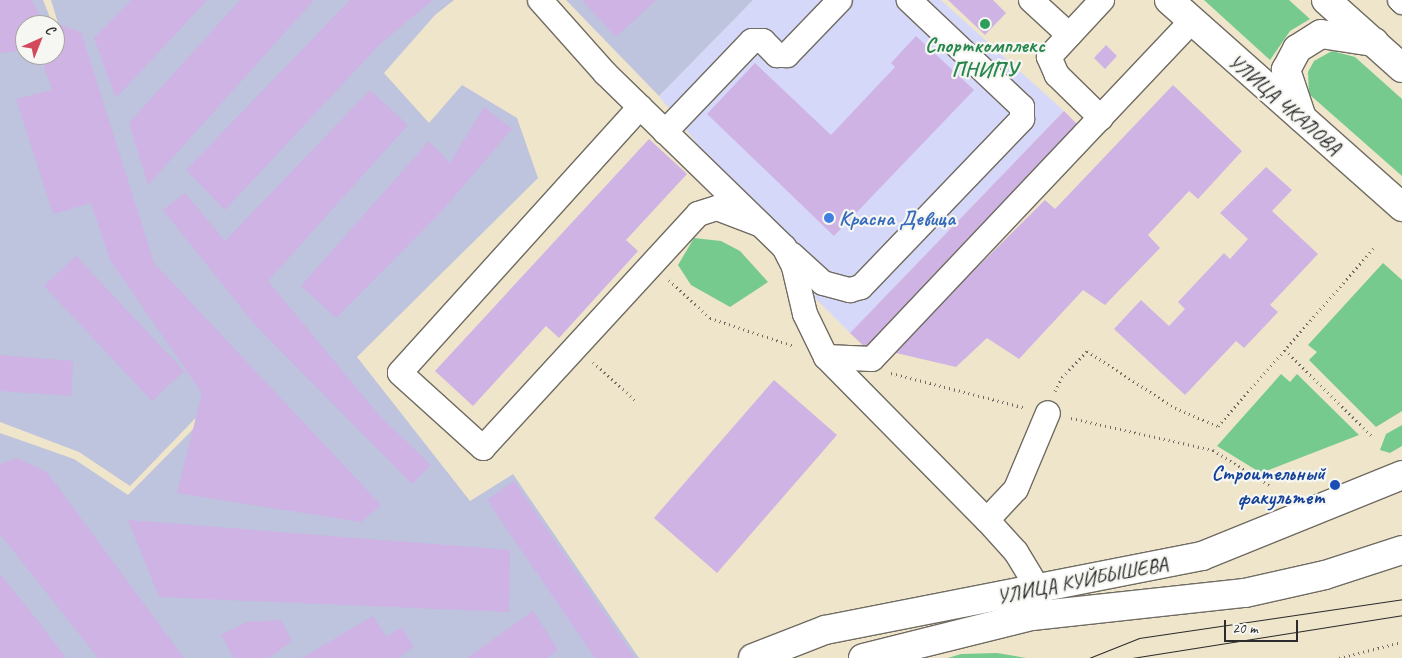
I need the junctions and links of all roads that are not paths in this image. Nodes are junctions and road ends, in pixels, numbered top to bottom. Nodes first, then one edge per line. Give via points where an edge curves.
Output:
1 (540, 0) edge
2 (840, 0) edge
3 (909, 0) edge
4 (1032, 0) edge
5 (1102, 0) edge
6 (1169, 0) edge
7 (1326, 0) edge
8 (1192, 21) junction
9 (1069, 35) junction
10 (1374, 42) junction
11 (1402, 68) edge
12 (640, 107) junction
13 (1101, 118) junction
14 (1302, 118) junction
15 (666, 132) junction
16 (1402, 207) edge
17 (760, 224) junction
18 (784, 247) junction
19 (826, 356) junction
20 (1051, 403) road end
21 (1402, 475) edge
22 (987, 520) junction
23 (1402, 550) edge
24 (1039, 590) junction
25 (753, 658) edge
26 (863, 658) edge

1 - 12 street via 566,34
2 - 15 street via 786,55 777,55 763,41 752,41
3 - 18 street via 1022,107 1022,119 861,287 850,290 823,283
4 - 9 street
5 - 9 street
6 - 8 main road, УЛИЦА ЧКАЛОВА
7 - 10 main road
8 - 13 street
8 - 14 main road, УЛИЦА ЧКАЛОВА
9 - 13 street via 1049,58 1050,66
10 - 11 main road
10 - 14 main road via 1320,34 1296,48 1286,70
12 - 15 street
12 - 17 street via 400,373 483,448 698,214 716,208
13 - 19 street via 872,359
14 - 16 main road, УЛИЦА ЧКАЛОВА
15 - 17 street
17 - 18 street
18 - 19 street via 794,267 805,314
19 - 22 street
20 - 22 street via 1016,489
21 - 24 main road, УЛИЦА КУЙБЫШЕВА via 1202,556
22 - 24 street via 1016,552
23 - 26 main road, УЛИЦА КУЙБЫШЕВА via 1325,575 1245,593 1032,616
24 - 25 main road, УЛИЦА КУЙБЫШЕВА via 825,630

